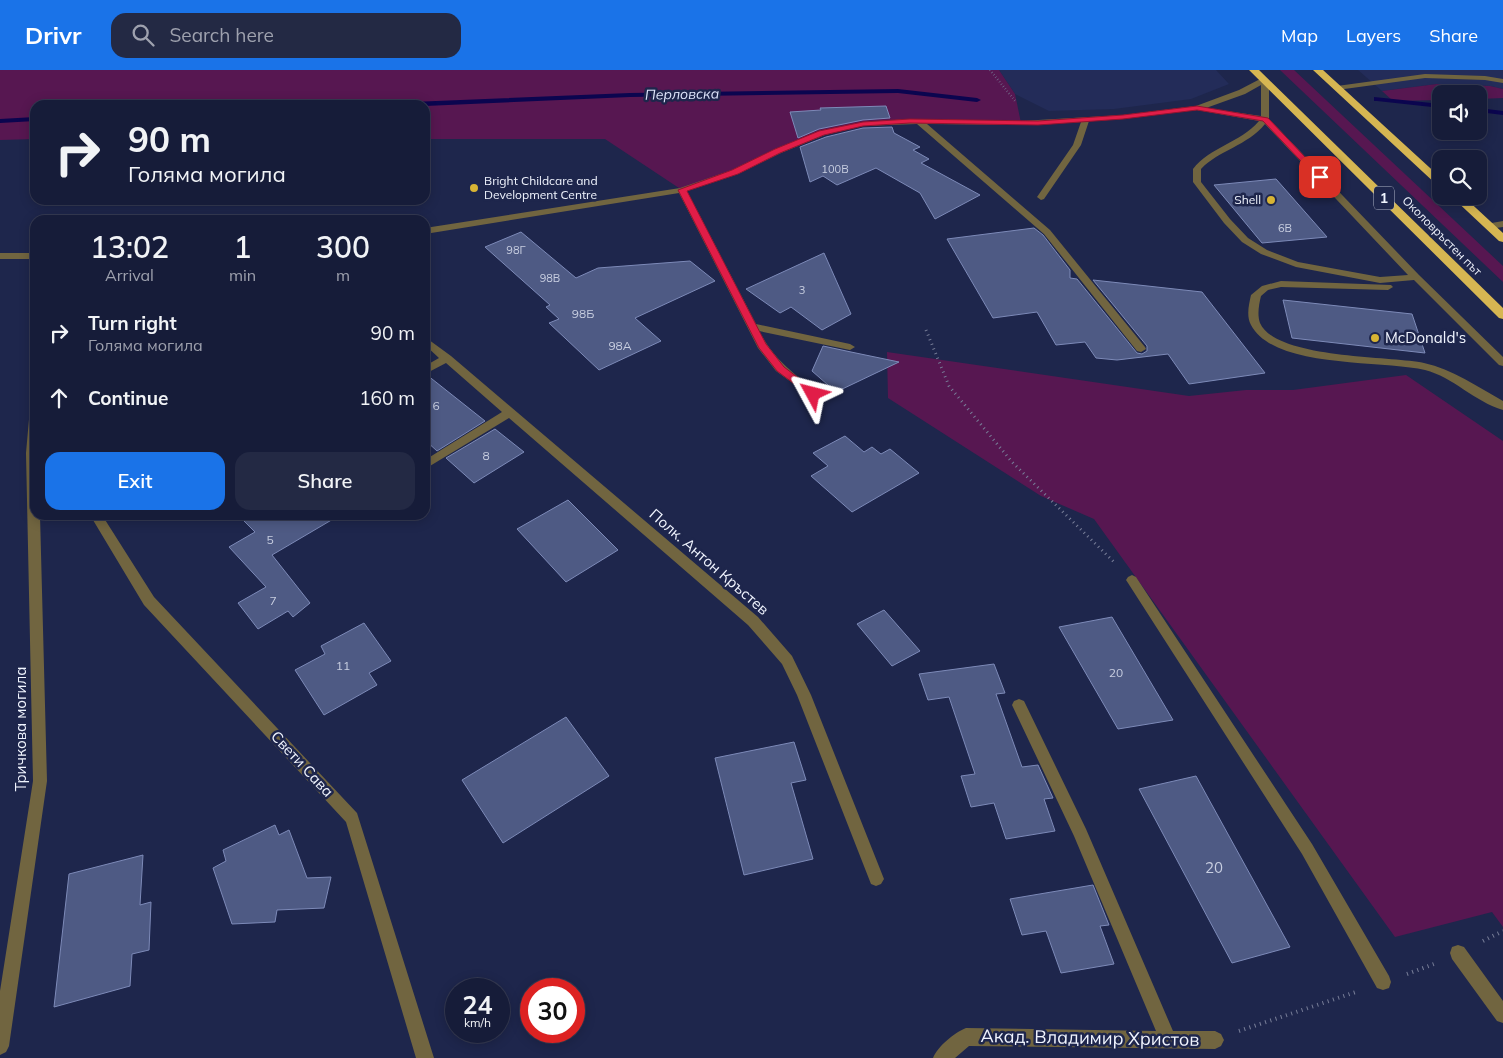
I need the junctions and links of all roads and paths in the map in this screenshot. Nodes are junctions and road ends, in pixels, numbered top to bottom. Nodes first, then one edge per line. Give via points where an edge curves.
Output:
1 (990, 70) edge
2 (1254, 70) edge
3 (1318, 70) edge
4 (1265, 80) junction
5 (1503, 82) edge
6 (1337, 88) junction
7 (1197, 108) junction
8 (1265, 119) junction
9 (1086, 120) junction
10 (919, 121) junction
11 (1038, 123) junction
12 (1432, 174) edge
13 (682, 190) junction
14 (1041, 197) dead end
15 (1466, 205) edge
16 (1503, 224) edge
17 (1489, 226) junction
18 (430, 230) edge
19 (1503, 239) edge
20 (0, 256) edge
21 (30, 256) edge
22 (1416, 277) junction
23 (1503, 315) edge
24 (751, 326) junction
25 (926, 330) dead end
26 (430, 344) edge
27 (850, 347) dead end
28 (1141, 349) dead end
29 (447, 358) junction
30 (1503, 363) edge
31 (430, 368) edge
32 (813, 394) dead end
33 (1503, 406) edge
34 (510, 412) junction
35 (430, 462) edge
36 (34, 520) edge
37 (99, 520) edge
38 (1132, 580) joint
39 (1019, 705) dead end
40 (876, 879) dead end
41 (1458, 953) dead end
42 (1383, 982) dead end
43 (1503, 1015) edge
44 (1168, 1039) junction
45 (1215, 1040) dead end
46 (0, 1046) edge
47 (425, 1058) edge
48 (942, 1058) edge

1 - 11 path via 1008,94
2 - 4 highway, Околовръстен път / 1
3 - 6 highway
4 - 7 street
4 - 8 street
4 - 23 highway, Околовръстен път / 1
5 - 6 street via 1485,78 1426,76
6 - 12 highway
7 - 8 street
7 - 9 street
8 - 22 street
8 - 22 street via 1254,132 1196,169 1197,182 1241,236 1264,252 1296,264 1380,280
9 - 11 street
9 - 14 street via 1076,145
10 - 11 street
10 - 13 street via 863,124 822,133 735,172
10 - 28 street via 1047,232
13 - 18 street
13 - 24 street
15 - 17 highway
16 - 17 street
17 - 19 highway
20 - 21 street
22 - 30 street
22 - 33 street via 1395,287 1282,284 1265,288 1256,295 1253,306 1256,326 1271,341 1289,349 1440,371
24 - 27 street
24 - 32 street via 780,369
25 - 38 path via 955,394 1012,462
26 - 29 street, Полк. Антон Кръстев
29 - 31 street
29 - 34 street, Полк. Антон Кръстев
34 - 35 street
34 - 40 street, Полк. Антон Кръстев via 753,621 787,660 804,695
36 - 46 street, Тричкова могила via 40,781
37 - 47 street, Свети Сава via 149,601 352,818
38 - 42 street via 1308,849
39 - 44 street via 1081,834
41 - 43 street
44 - 45 street, Акад. Владимир Христов
44 - 48 street, Акад. Владимир Христов via 966,1037

